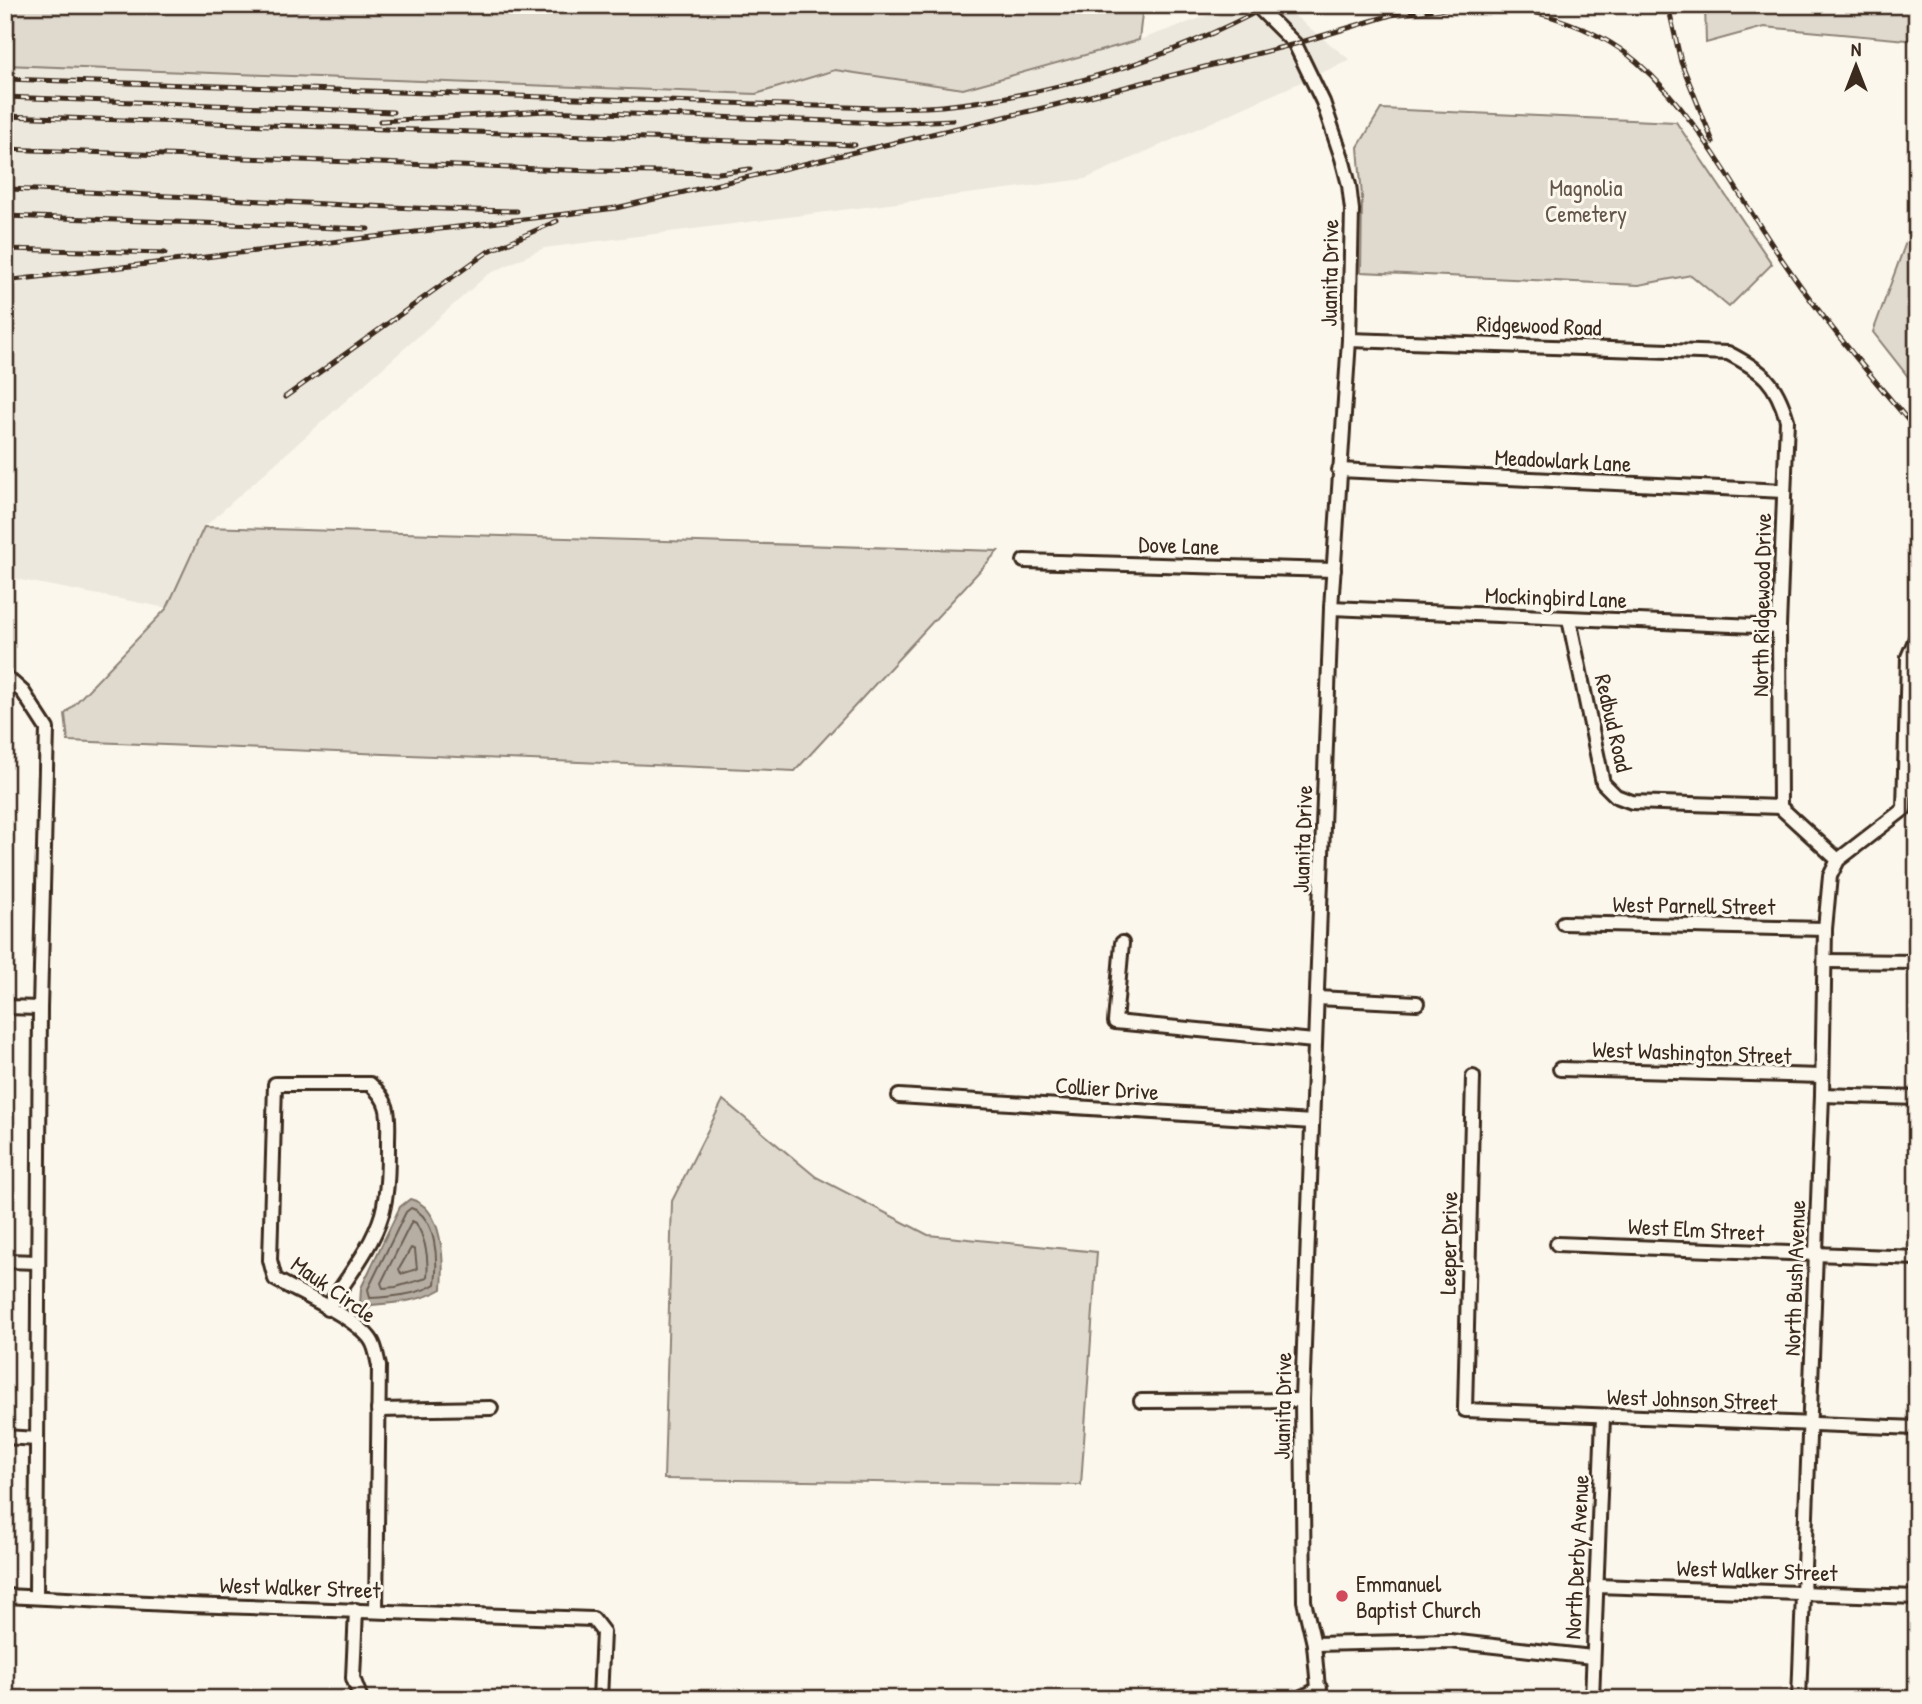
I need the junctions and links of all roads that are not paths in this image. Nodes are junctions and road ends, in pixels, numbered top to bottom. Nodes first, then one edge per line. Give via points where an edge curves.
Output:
1 (1256, 5) edge
2 (1349, 340) junction
3 (1728, 353) joint
4 (1339, 470) junction
5 (1784, 491) junction
6 (1024, 561) dead end
7 (1334, 570) junction
8 (1331, 608) junction
9 (1569, 619) junction
10 (1779, 627) junction
11 (1917, 636) edge
12 (5, 676) edge
13 (1780, 807) junction
14 (1910, 809) edge
15 (1838, 860) junction
16 (1563, 923) dead end
17 (1825, 929) junction
18 (1122, 943) dead end
19 (1825, 961) junction
20 (1917, 962) edge
21 (1317, 998) junction
22 (1417, 1003) dead end
23 (5, 1007) edge
24 (40, 1008) junction
25 (1314, 1041) junction
26 (1560, 1069) dead end
27 (1822, 1076) junction
28 (1473, 1077) dead end
29 (1822, 1095) junction
30 (899, 1096) dead end
31 (1917, 1098) edge
32 (1312, 1122) junction
33 (1557, 1244) dead end
34 (1816, 1255) junction
35 (1917, 1258) edge
36 (5, 1261) edge
37 (38, 1262) junction
38 (327, 1309) junction
39 (1301, 1400) junction
40 (1140, 1401) dead end
41 (491, 1408) dead end
42 (378, 1410) junction
43 (1465, 1410) joint
44 (1603, 1417) junction
45 (1808, 1423) junction
46 (1917, 1428) edge
47 (5, 1437) edge
48 (37, 1439) junction
49 (1596, 1586) junction
50 (1802, 1592) junction
51 (5, 1596) edge
52 (36, 1596) junction
53 (1917, 1597) edge
54 (356, 1610) junction
55 (376, 1611) junction
56 (1314, 1644) junction
57 (1592, 1657) junction
58 (1320, 1694) edge
59 (361, 1699) edge
60 (600, 1699) edge
61 (1299, 1699) edge
62 (1592, 1699) edge
63 (1799, 1699) edge

1 - 2 street, Juanita Drive via 1295,44 1323,102 1342,158 1352,209
2 - 3 street, Ridgewood Road
2 - 4 street, Juanita Drive
3 - 5 street, North Ridgewood Drive via 1756,367 1780,394 1787,420
4 - 5 street, Meadowlark Lane
4 - 7 street, Juanita Drive
5 - 10 street, North Ridgewood Drive
6 - 7 street, Dove Lane
7 - 8 street, Juanita Drive
8 - 9 street, Mockingbird Lane
8 - 21 street, Juanita Drive
9 - 10 street, Mockingbird Lane
9 - 13 street, Redbud Road via 1603,783 1616,796 1632,802
10 - 13 street, North Ridgewood Drive
11 - 14 street via 1908,657
12 - 24 street via 23,692 47,729
13 - 15 street
14 - 15 street
15 - 17 street, North Bush Avenue via 1830,876
16 - 17 street, West Parnell Street
17 - 19 street, North Bush Avenue
18 - 25 street via 1115,1022
19 - 20 street
19 - 27 street, North Bush Avenue
21 - 22 street
21 - 25 street, Juanita Drive
23 - 24 street
24 - 37 street
25 - 32 street, Juanita Drive
26 - 27 street, West Washington Street
27 - 29 street, North Bush Avenue
28 - 43 street, Leeper Drive
29 - 31 street
29 - 34 street, North Bush Avenue
30 - 32 street, Collier Drive
32 - 39 street, Juanita Drive
33 - 34 street, West Elm Street
34 - 35 street, West Elm Street
34 - 45 street, North Bush Avenue
36 - 37 street
37 - 48 street
38 - 38 street, Mauk Circle via 382,1214 387,1182 387,1106 370,1084 275,1084 270,1260 275,1279
38 - 42 street, Mauk Circle via 360,1327 373,1343 379,1366
39 - 40 street
39 - 56 street, Juanita Drive via 1304,1601
41 - 42 street
42 - 55 street, Mauk Circle
43 - 44 street, West Johnson Street
44 - 45 street, West Johnson Street
44 - 49 street, North Derby Avenue
45 - 46 street, West Johnson Street
45 - 50 street, North Bush Avenue
47 - 48 street
48 - 52 street
49 - 50 street, West Walker Street
49 - 57 street, North Derby Avenue
50 - 53 street, West Walker Street
50 - 63 street, North Bush Avenue
51 - 52 street, West Walker Street
52 - 54 street, West Walker Street
54 - 55 street, West Walker Street
54 - 59 street via 353,1678
55 - 60 street, West Walker Street via 593,1619 603,1632
56 - 57 street via 1450,1641
56 - 58 street, Juanita Drive
57 - 62 street, North Derby Avenue
58 - 61 street

